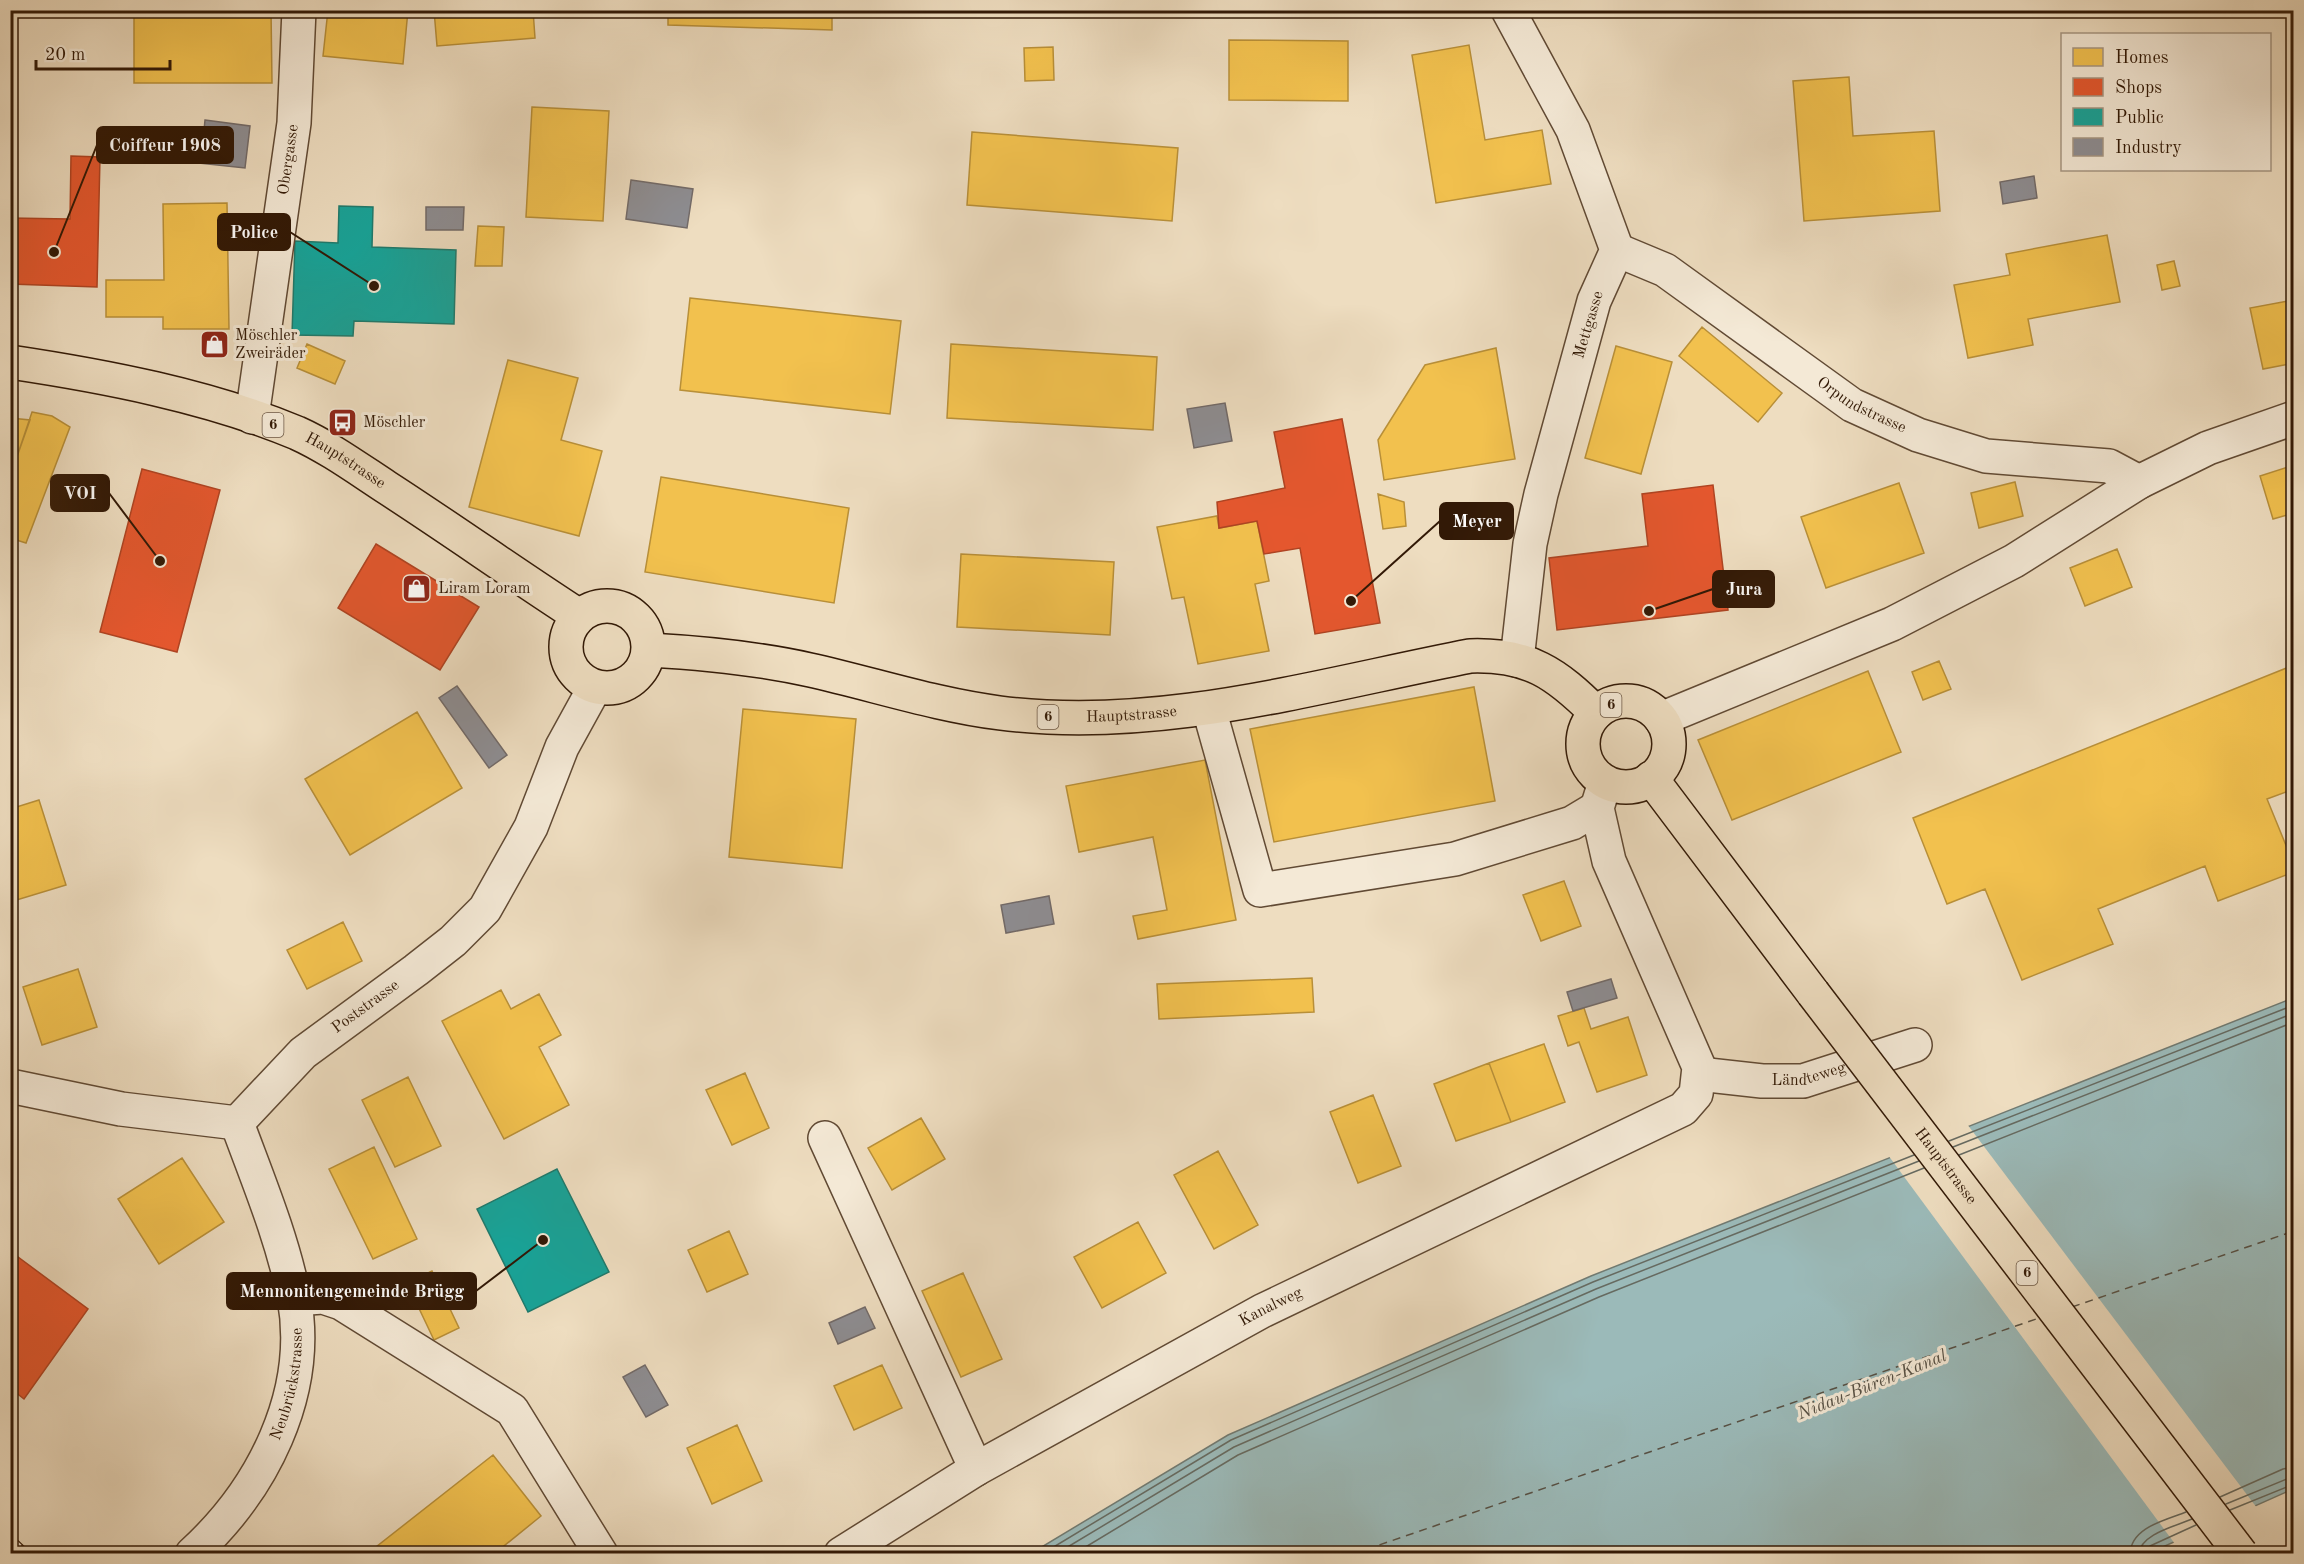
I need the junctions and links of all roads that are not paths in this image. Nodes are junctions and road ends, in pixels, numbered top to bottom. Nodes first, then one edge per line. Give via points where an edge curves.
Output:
1 (299, 10) edge
2 (1508, 10) edge
3 (1617, 250) junction
4 (10, 362) edge
5 (252, 417) junction
6 (2294, 418) edge
7 (2139, 482) junction
8 (579, 616) junction
9 (649, 650) junction
10 (1517, 660) junction
11 (595, 687) junction
12 (1209, 709) junction
13 (1596, 713) junction
14 (1661, 719) junction
15 (1651, 778) junction
16 (1601, 795) junction
17 (1915, 1046) dead end
18 (1699, 1074) junction
19 (10, 1086) edge
20 (237, 1123) junction
21 (825, 1138) dead end
22 (294, 1299) junction
23 (976, 1469) junction
24 (192, 1554) edge
25 (601, 1554) edge
26 (841, 1554) edge
27 (2241, 1554) edge

1 - 5 street, Obergasse via 294,123
2 - 3 street via 1573,130
3 - 7 street, Orpundstrasse via 1665,270 1852,405 1918,435 1986,456 2109,466
3 - 10 street, Mettgasse via 1594,301 1541,494 1530,544
4 - 5 main road, Hauptstrasse / 6 via 128,383
5 - 8 main road, Hauptstrasse / 6 via 298,434 337,455
6 - 7 street via 2208,448
7 - 14 street via 2014,561 1892,624
8 - 9 main road via 601,606 625,610 643,626
8 - 11 main road via 567,635 567,657 577,676
9 - 11 main road via 640,673 630,681 614,687
9 - 12 main road, Hauptstrasse / 6 via 708,653 808,669 1000,713 1107,718
10 - 12 main road, Hauptstrasse / 6 via 1470,656
10 - 13 main road, Hauptstrasse / 6 via 1534,664 1567,683
11 - 20 street, Poststrasse via 562,747 531,827 485,909 453,941 303,1053
12 - 16 street via 1260,890 1455,859 1572,823
13 - 14 main road, 6 via 1630,701
13 - 16 main road, 6 via 1584,736 1583,750
14 - 15 main road via 1668,738 1667,758
15 - 16 main road
15 - 27 main road, Hauptstrasse / 6, bridge
16 - 18 street via 1609,861
17 - 18 street, Ländteweg via 1803,1081
18 - 23 street, Kanalweg via 1696,1094 1683,1109 1262,1311
19 - 20 street via 121,1109
20 - 22 street, Neubrückstrasse via 283,1252
21 - 23 street
22 - 24 street, Neubrückstrasse via 297,1340 293,1384 283,1421 240,1503
22 - 25 street via 323,1297 341,1303 512,1410
23 - 26 street, Kanalweg

